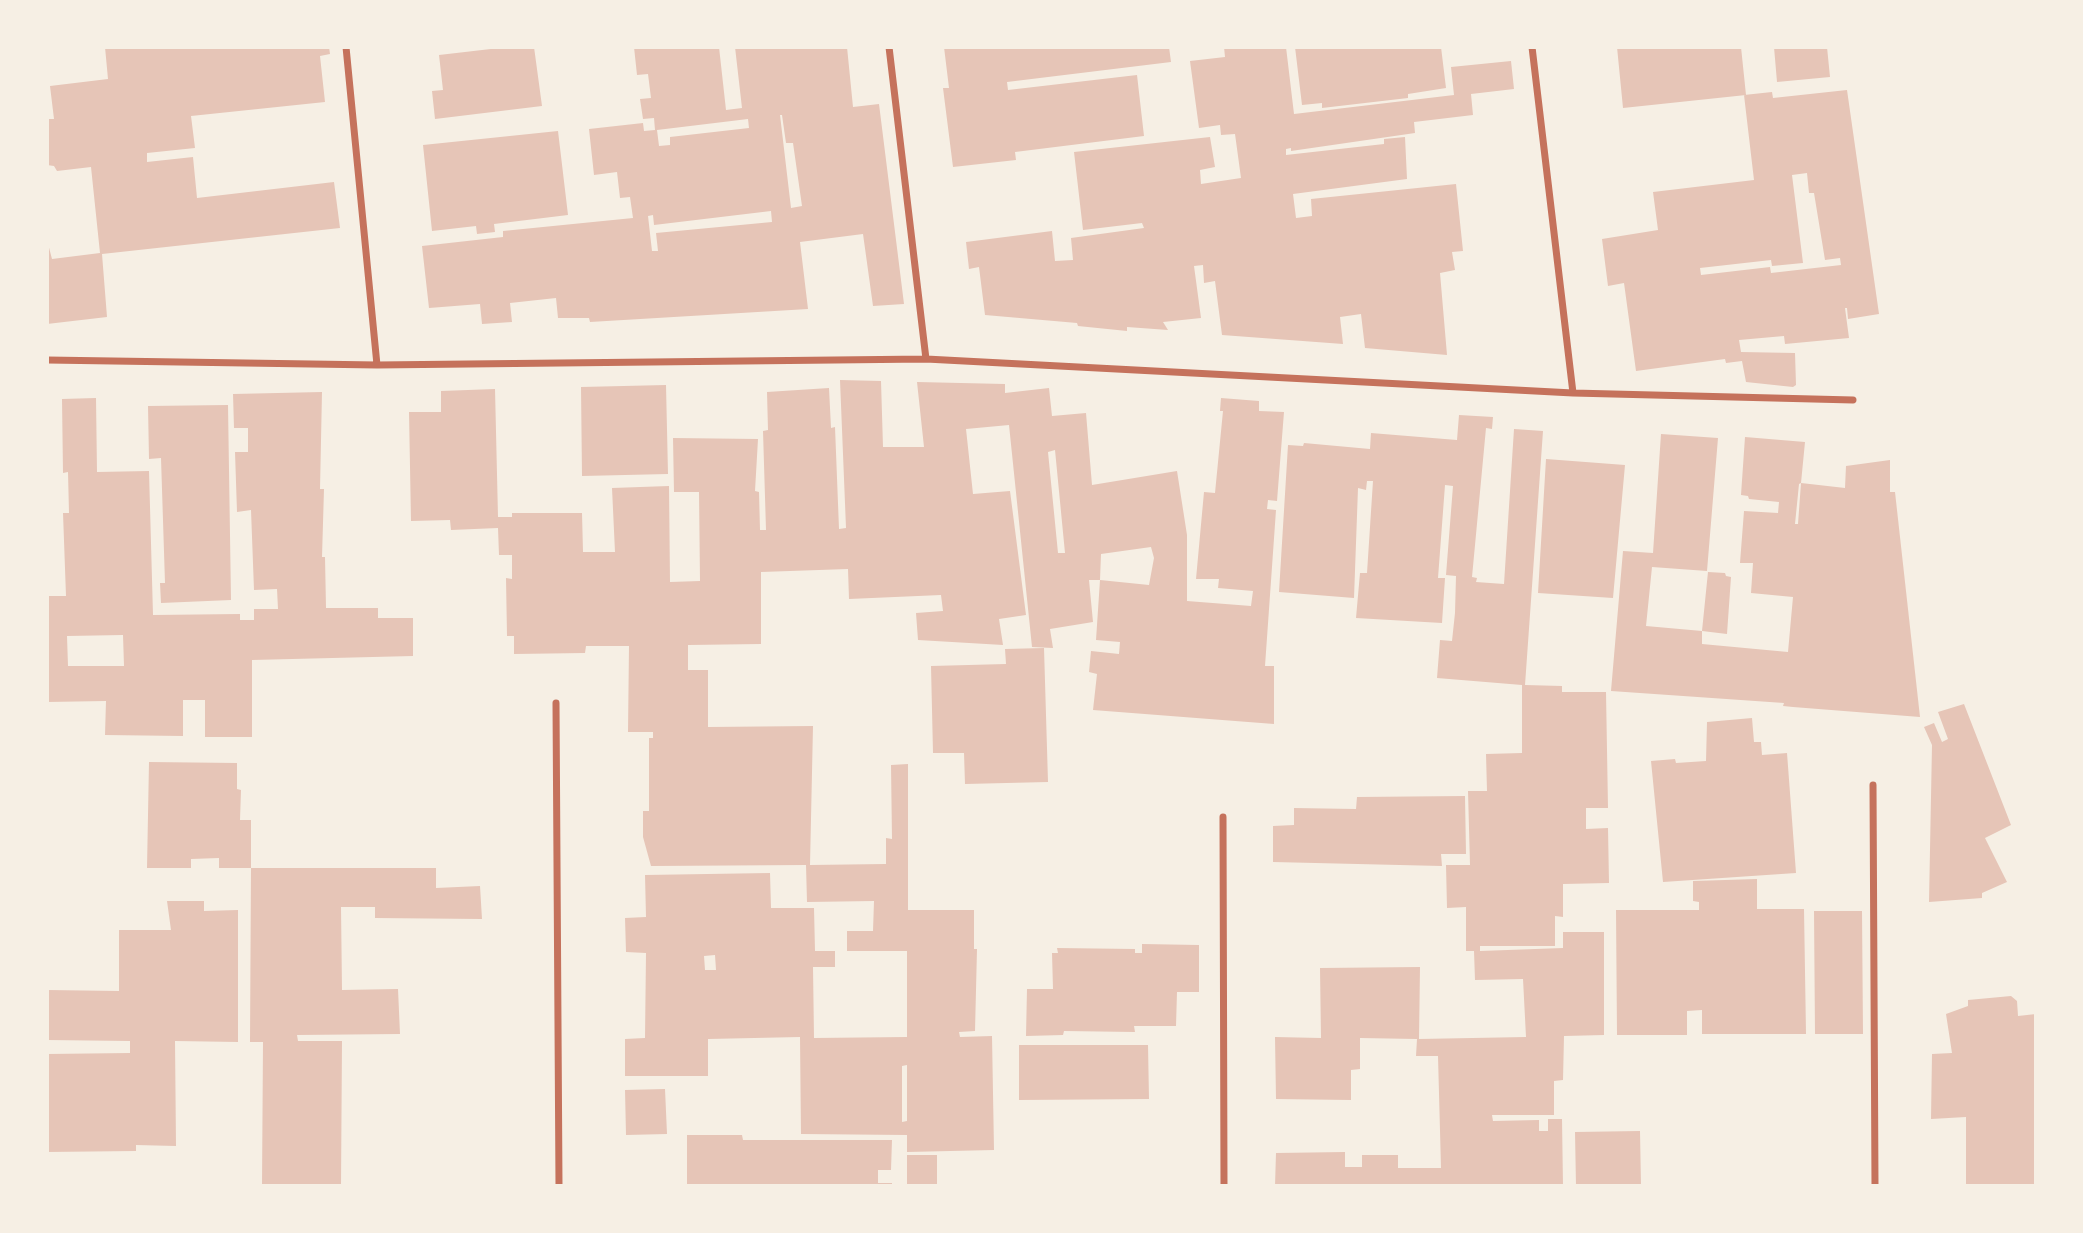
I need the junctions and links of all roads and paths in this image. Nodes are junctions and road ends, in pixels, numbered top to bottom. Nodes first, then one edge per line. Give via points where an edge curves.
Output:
1 (346, 47) edge
2 (889, 47) edge
3 (1532, 47) edge
4 (926, 359) junction
5 (47, 360) edge
6 (377, 365) junction
7 (1573, 393) junction
8 (1853, 400) dead end
9 (556, 703) dead end
10 (1873, 785) dead end
11 (1223, 817) dead end
12 (559, 1186) edge
13 (1224, 1186) edge
14 (1875, 1186) edge

1 - 6 street
2 - 4 street
3 - 7 street
4 - 6 street
4 - 7 street
5 - 6 street
7 - 8 street
9 - 12 street
10 - 14 street
11 - 13 street

